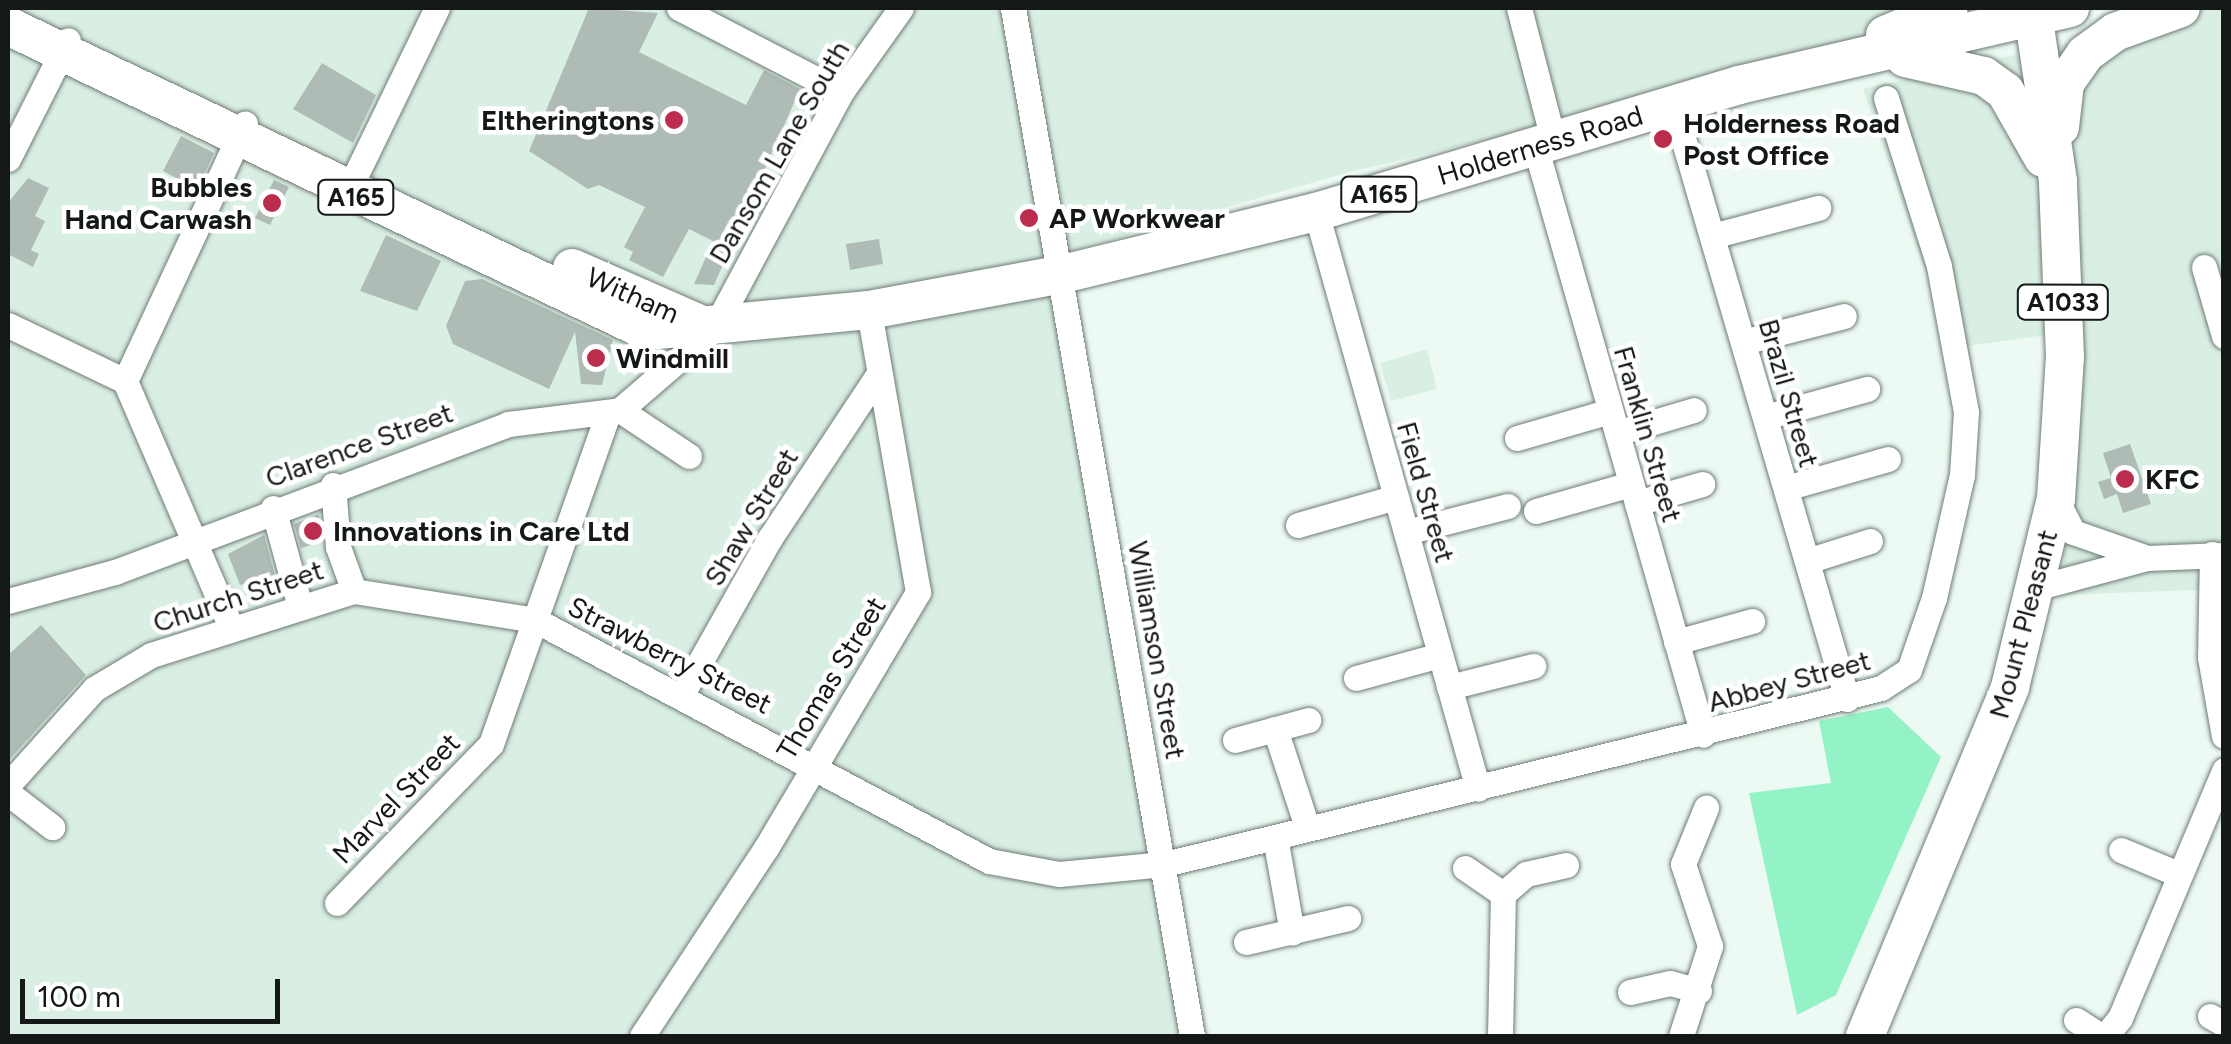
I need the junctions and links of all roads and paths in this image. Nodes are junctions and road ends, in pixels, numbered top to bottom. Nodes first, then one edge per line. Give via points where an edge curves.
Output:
1 (12, 8) edge
2 (437, 8) edge
3 (679, 8) edge
4 (901, 8) edge
5 (1013, 8) edge
6 (1519, 8) edge
7 (1949, 8) edge
8 (2181, 8) edge
9 (2045, 10) edge
10 (8, 26) edge
11 (65, 44) junction
12 (1891, 56) junction
13 (1822, 70) junction
14 (841, 92) junction
15 (1886, 98) dead end
16 (1673, 104) junction
17 (243, 130) junction
18 (1545, 146) junction
19 (8, 159) edge
20 (2056, 171) junction
21 (352, 182) junction
22 (1818, 208) dead end
23 (1316, 212) junction
24 (1712, 236) junction
25 (2204, 267) dead end
26 (1063, 274) junction
27 (869, 310) junction
28 (1844, 316) dead end
29 (8, 325) edge
30 (714, 329) junction
31 (646, 332) junction
32 (2224, 336) edge
33 (1743, 342) junction
34 (878, 375) junction
35 (125, 381) junction
36 (647, 389) junction
37 (1867, 390) dead end
38 (1694, 410) dead end
39 (614, 412) junction
40 (1765, 418) junction
41 (1614, 422) junction
42 (1517, 438) dead end
43 (690, 456) dead end
44 (1888, 459) dead end
45 (1702, 484) dead end
46 (333, 485) junction
47 (1786, 488) junction
48 (1634, 494) junction
49 (1396, 497) junction
50 (2056, 499) junction
51 (1508, 506) dead end
52 (273, 508) junction
53 (1536, 511) dead end
54 (1298, 524) dead end
55 (1406, 532) junction
56 (196, 536) junction
57 (1870, 541) dead end
58 (2218, 554) edge
59 (2146, 558) junction
60 (1807, 560) junction
61 (2038, 587) junction
62 (354, 591) junction
63 (8, 601) edge
64 (300, 607) junction
65 (535, 620) junction
66 (1752, 621) dead end
67 (230, 625) junction
68 (1676, 642) junction
69 (1440, 654) junction
70 (1534, 666) dead end
71 (1356, 678) dead end
72 (1449, 687) junction
73 (682, 694) junction
74 (1847, 699) junction
75 (1308, 720) dead end
76 (2222, 726) edge
77 (1275, 729) junction
78 (1703, 735) junction
79 (1234, 740) dead end
80 (814, 763) junction
81 (2224, 770) edge
82 (8, 789) edge
83 (1478, 789) junction
84 (1706, 808) dead end
85 (52, 827) dead end
86 (1306, 828) junction
87 (1275, 837) junction
88 (2122, 847) dead end
89 (1165, 864) junction
90 (1566, 865) dead end
91 (1466, 868) dead end
92 (2178, 874) junction
93 (1502, 894) junction
94 (338, 903) dead end
95 (1348, 918) dead end
96 (1292, 932) junction
97 (1246, 942) dead end
98 (1700, 991) junction
99 (1630, 992) dead end
100 (2076, 1020) dead end
101 (642, 1036) edge
102 (1192, 1036) edge
103 (1500, 1036) edge
104 (1681, 1036) edge
105 (1866, 1036) edge
106 (2103, 1036) edge

1 - 11 highway, Witham / A165
2 - 21 street
3 - 14 street
4 - 14 street, Dansom Lane South
5 - 26 street, Williamson Street
6 - 18 street, Franklin Street
7 - 13 highway
8 - 20 highway via 2115,32 2085,54 2065,83
9 - 12 highway, Holderness Road / A165
9 - 20 highway, Mount Pleasant / A1033
10 - 11 highway, Witham / A165
11 - 17 highway, Witham / A165
11 - 19 street
12 - 13 highway, Holderness Road / A165
12 - 20 highway via 1955,66 2005,91
13 - 16 highway, Holderness Road / A165
14 - 30 street, Dansom Lane South
15 - 74 street, Abbey Street via 1964,372 1962,476 1914,660 1899,680
16 - 18 highway, Holderness Road / A165
16 - 24 street, Brazil Street
17 - 21 highway, Witham / A165
17 - 35 street
18 - 23 highway, Holderness Road / A165
18 - 41 street, Franklin Street
20 - 50 highway, Mount Pleasant / A1033 via 2065,357
21 - 30 highway, Witham / A165
21 - 31 highway, Witham / A165
22 - 24 street
23 - 26 highway, Holderness Road / A165
23 - 49 street, Field Street
24 - 33 street, Brazil Street
25 - 32 street
26 - 27 highway, Holderness Road / A165
26 - 89 street, Williamson Street
27 - 30 highway, Holderness Road / A165
27 - 34 street, Thomas Street
28 - 33 street
29 - 35 street
30 - 31 highway, Witham / A165
30 - 36 street
31 - 36 street via 661,340 665,361
33 - 40 street, Brazil Street
34 - 73 street, Shaw Street via 770,538
34 - 80 street, Thomas Street via 918,592
35 - 56 street
36 - 39 street
37 - 40 street
38 - 41 street
39 - 43 street
39 - 46 street, Clarence Street via 508,424
39 - 65 street, Marvel Street
40 - 47 street, Brazil Street
41 - 42 street
41 - 48 street, Franklin Street
44 - 47 street
45 - 48 street
46 - 52 street, Clarence Street
46 - 62 street via 338,548
47 - 60 street, Brazil Street
48 - 53 street
48 - 68 street, Franklin Street
49 - 54 street
49 - 55 street, Field Street
50 - 59 street via 2073,532
50 - 61 highway, Mount Pleasant / A1033
51 - 55 street
52 - 56 street, Clarence Street
52 - 64 street
55 - 69 street, Field Street
56 - 63 street, Clarence Street via 115,572
56 - 67 street
57 - 60 street
58 - 59 street
58 - 76 street via 2210,657
59 - 61 street
60 - 74 street, Brazil Street
61 - 105 highway, Mount Pleasant / A1033 via 1946,857
62 - 64 street, Church Street
62 - 65 street, Church Street
64 - 67 street, Church Street
65 - 73 street, Strawberry Street
65 - 94 street, Marvel Street via 491,744
66 - 68 street
67 - 82 street, Church Street via 152,655 94,689
68 - 78 street, Franklin Street
69 - 71 street
69 - 72 street, Field Street
70 - 72 street
72 - 83 street, Field Street
73 - 80 street, Strawberry Street
74 - 78 street, Abbey Street
75 - 77 street
77 - 79 street
77 - 86 street
78 - 83 street, Abbey Street
80 - 89 street, Strawberry Street via 1015,870 1059,874
80 - 101 street, Thomas Street
81 - 92 street
82 - 85 street
83 - 86 street, Abbey Street
84 - 98 street via 1672,844 1710,946
86 - 87 street, Abbey Street
87 - 89 street, Abbey Street
87 - 96 street
88 - 92 street
89 - 102 street, Williamson Street
90 - 93 street via 1526,874
91 - 93 street
92 - 106 street via 2120,1018
93 - 103 street
95 - 96 street
96 - 97 street
98 - 99 street via 1670,983
98 - 104 street
100 - 106 street

